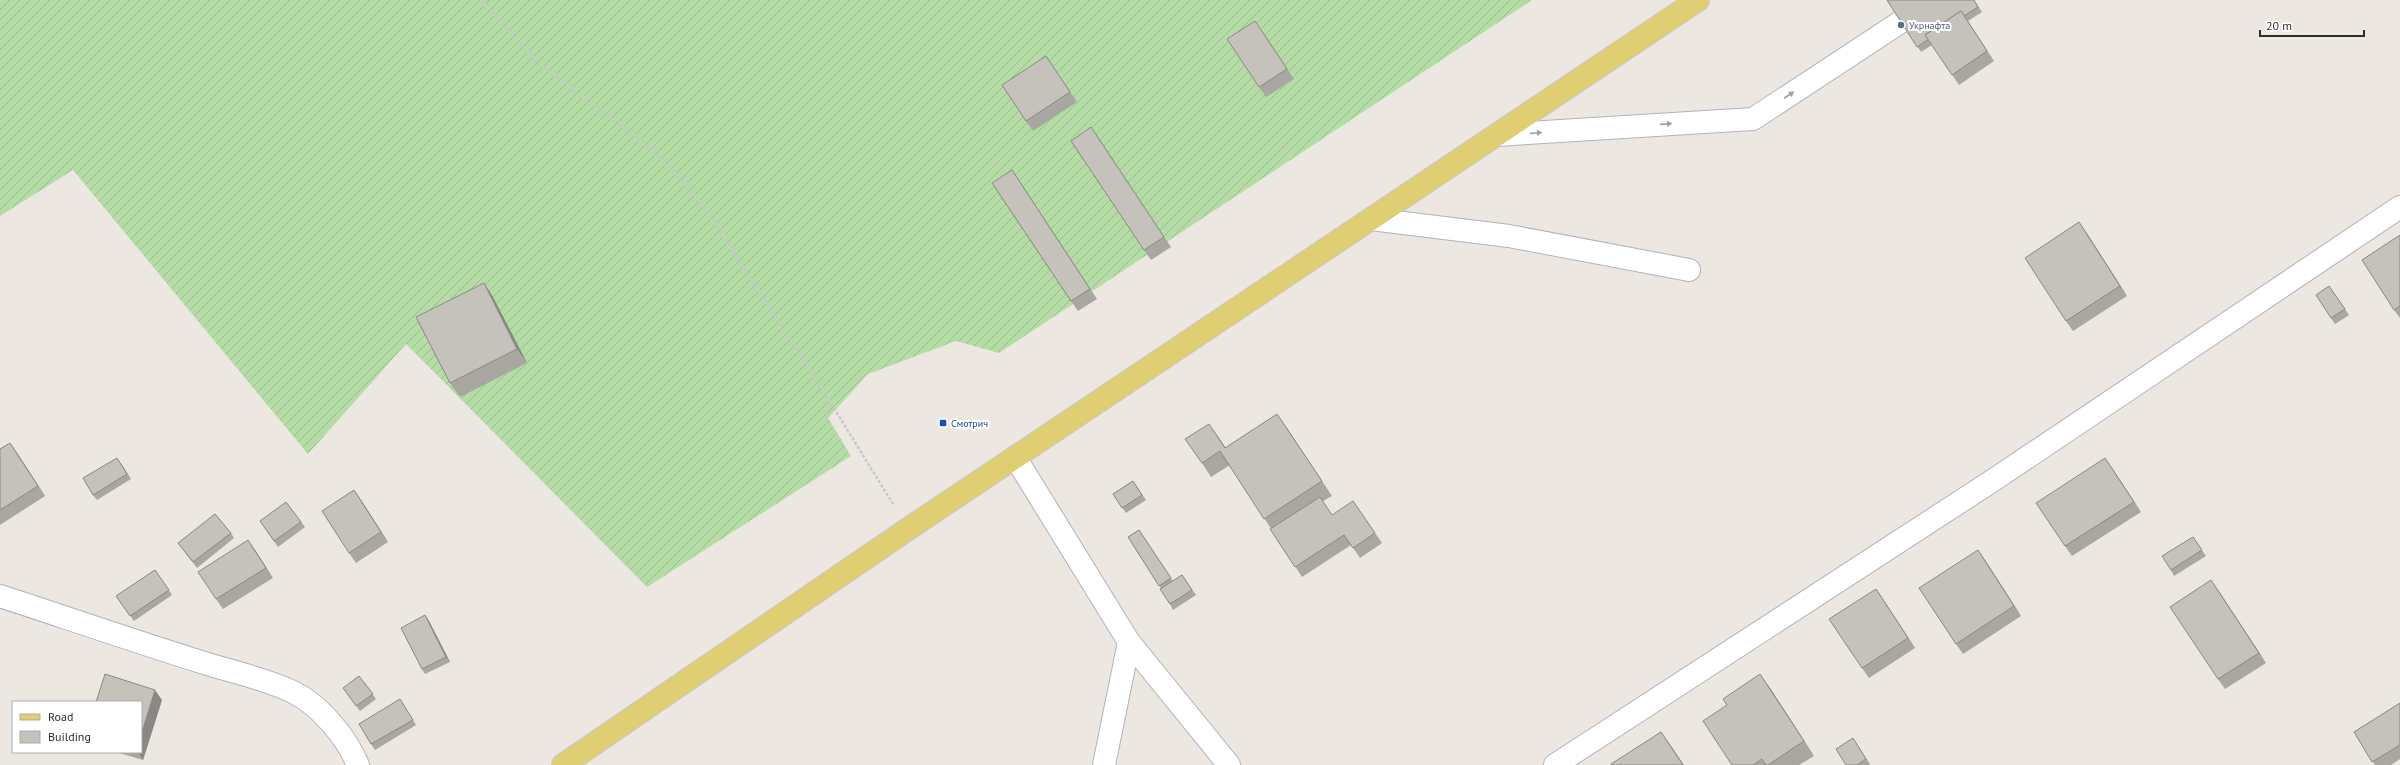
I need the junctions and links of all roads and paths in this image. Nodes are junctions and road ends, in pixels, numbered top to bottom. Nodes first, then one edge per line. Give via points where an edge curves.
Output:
1 (481, 0) edge
2 (1698, 0) edge
3 (1934, 0) edge
4 (1497, 135) junction
5 (2400, 207) edge
6 (1372, 219) junction
7 (1688, 270) dead end
8 (1015, 457) junction
9 (908, 528) junction
10 (0, 596) edge
11 (1129, 642) junction
12 (358, 765) edge
13 (563, 765) edge
14 (1104, 765) edge
15 (1229, 765) edge
16 (1555, 765) edge

1 - 9 path via 537,62 652,149 686,184 713,220 821,387
2 - 4 main road
4 -> 3 street via 1753,119
4 - 6 main road
5 - 16 street via 1992,481
6 - 7 street via 1509,236
6 - 8 main road
8 - 9 main road
8 - 11 street
9 - 13 main road
10 - 12 street via 294,692 327,719 349,745
11 - 14 street
11 - 15 street

